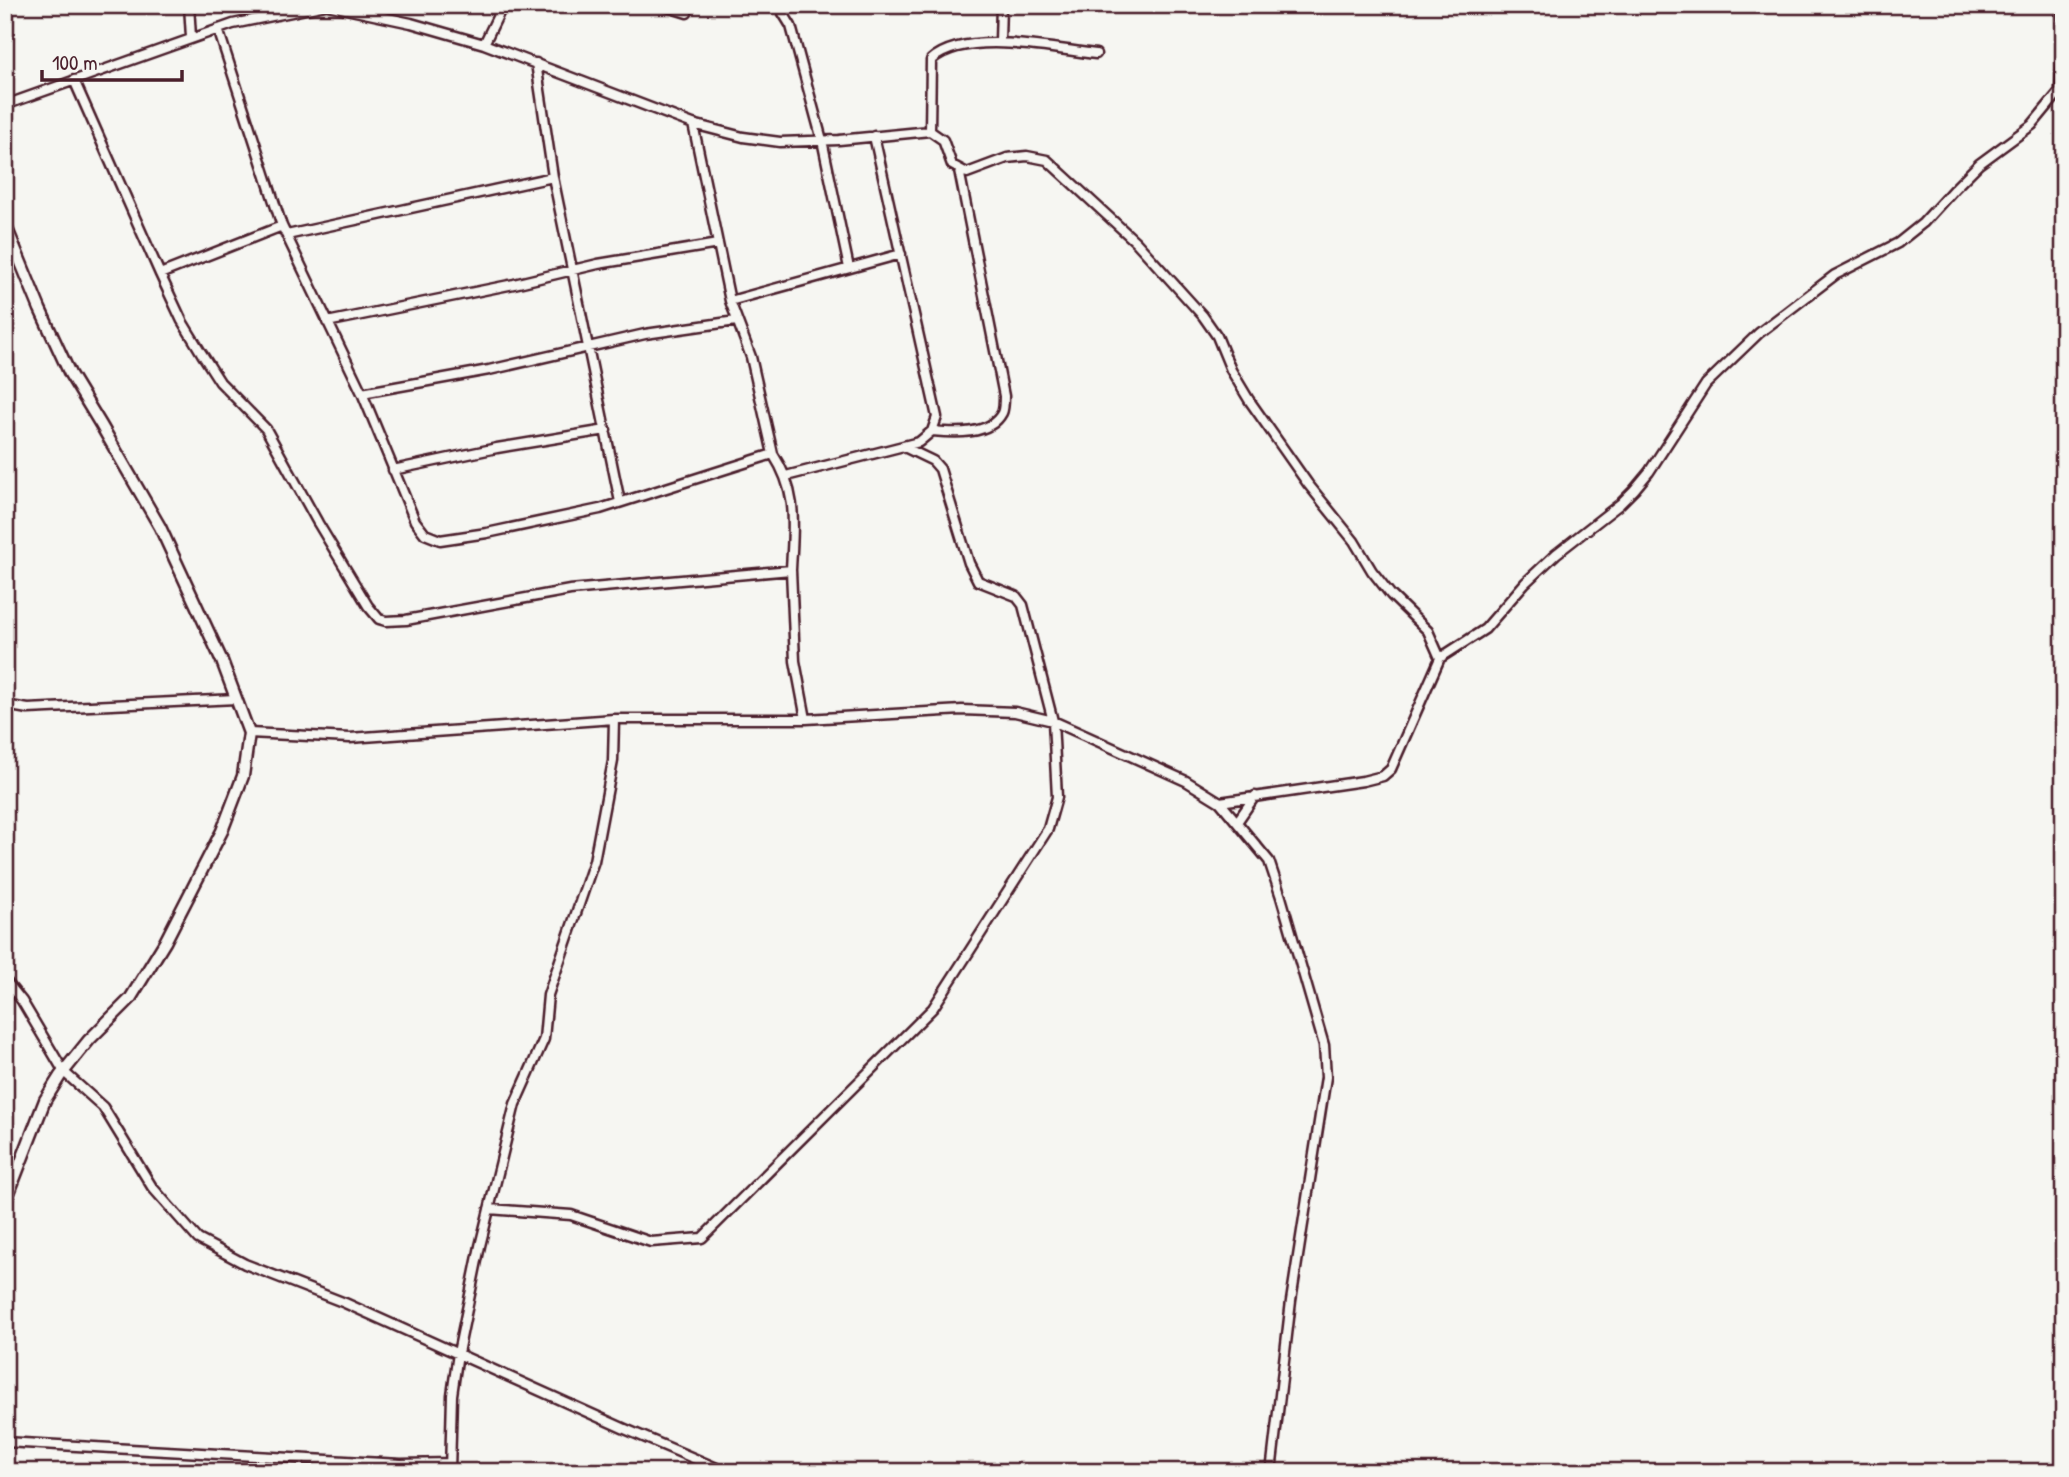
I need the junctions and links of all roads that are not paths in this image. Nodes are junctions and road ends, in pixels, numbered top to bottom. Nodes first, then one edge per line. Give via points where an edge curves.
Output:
1 (190, 5) edge
2 (327, 5) edge
3 (503, 5) edge
4 (662, 5) edge
5 (778, 5) edge
6 (1001, 5) edge
7 (2062, 5) edge
8 (687, 13) dead end
9 (218, 29) junction
10 (191, 37) junction
11 (1000, 41) junction
12 (484, 44) junction
13 (1096, 54) dead end
14 (536, 63) junction
15 (74, 80) junction
16 (2062, 91) edge
17 (5, 105) edge
18 (693, 124) junction
19 (930, 131) junction
20 (874, 136) junction
21 (822, 140) junction
22 (959, 170) junction
23 (553, 177) junction
24 (5, 224) edge
25 (282, 226) junction
26 (286, 235) junction
27 (718, 244) junction
28 (901, 254) junction
29 (849, 268) junction
30 (573, 270) junction
31 (160, 274) junction
32 (730, 300) junction
33 (736, 321) junction
34 (327, 322) junction
35 (588, 345) junction
36 (362, 393) junction
37 (606, 430) junction
38 (932, 431) junction
39 (904, 447) junction
40 (773, 454) junction
41 (393, 470) junction
42 (786, 476) junction
43 (620, 502) junction
44 (791, 570) junction
45 (1440, 658) junction
46 (236, 699) junction
47 (5, 705) edge
48 (614, 719) junction
49 (806, 719) junction
50 (1053, 721) junction
51 (249, 733) junction
52 (1255, 796) junction
53 (1220, 802) junction
54 (1237, 822) junction
55 (5, 980) edge
56 (64, 1072) junction
57 (5, 1203) edge
58 (489, 1209) junction
59 (458, 1353) junction
60 (5, 1443) edge
61 (449, 1468) edge
62 (726, 1472) edge
63 (1271, 1472) edge

1 - 10 street
2 - 9 street
2 - 12 street
3 - 12 street
4 - 8 street
5 - 21 street via 791,26
6 - 11 street
7 - 16 street
9 - 10 street
9 - 25 street
10 - 15 street
11 - 13 street
11 - 19 street via 940,52 930,60
12 - 14 street
14 - 18 street
14 - 23 street
15 - 17 street
15 - 31 street
16 - 45 street via 2032,125 1979,164 1898,243 1835,275 1759,333 1706,384 1634,490 1556,554 1485,629
18 - 21 street via 780,142
18 - 27 street
19 - 20 street
19 - 22 street via 943,140
20 - 21 street
20 - 28 street
21 - 29 street
22 - 38 street via 1004,396 1003,413 974,430
22 - 45 street via 967,173 1007,158 1047,160 1136,242 1203,316 1249,400 1385,587 1428,631
23 - 26 street
23 - 30 street
24 - 46 street via 70,374 160,527
25 - 26 street
25 - 31 street
26 - 34 street
27 - 30 street
27 - 32 street
28 - 29 street
28 - 38 street via 937,417
29 - 32 street
30 - 34 street
30 - 35 street
31 - 44 street via 202,354 220,382 266,429 379,619 406,620 570,590
32 - 33 street
33 - 35 street
33 - 40 street via 751,357
34 - 36 street
35 - 36 street via 489,370
35 - 37 street
36 - 41 street
37 - 41 street
37 - 43 street
38 - 39 street
39 - 42 street
39 - 50 street via 940,469 978,581 1016,596 1023,605
40 - 42 street
40 - 43 street
41 - 43 street via 415,521 425,534 440,540
42 - 44 street via 792,496
44 - 49 street via 795,661
45 - 52 street via 1391,769 1383,776
46 - 47 street via 28,709
46 - 51 street
48 - 49 street
48 - 51 street via 350,738
48 - 58 street via 613,761 594,861 548,995 544,1039 515,1104
49 - 50 street via 962,710 1015,712
50 - 53 street via 1186,781
50 - 58 street via 1057,797 1048,829 933,1008 702,1238 651,1242 571,1215
51 - 56 street via 243,776 222,831 165,943 130,999
52 - 53 street
52 - 54 street
53 - 54 street
54 - 63 street via 1269,861 1324,1045 1326,1077
55 - 56 street
56 - 57 street via 45,1100
56 - 59 street via 103,1107 152,1187 198,1239 245,1264
58 - 59 street
59 - 61 street
59 - 62 street
60 - 61 street

